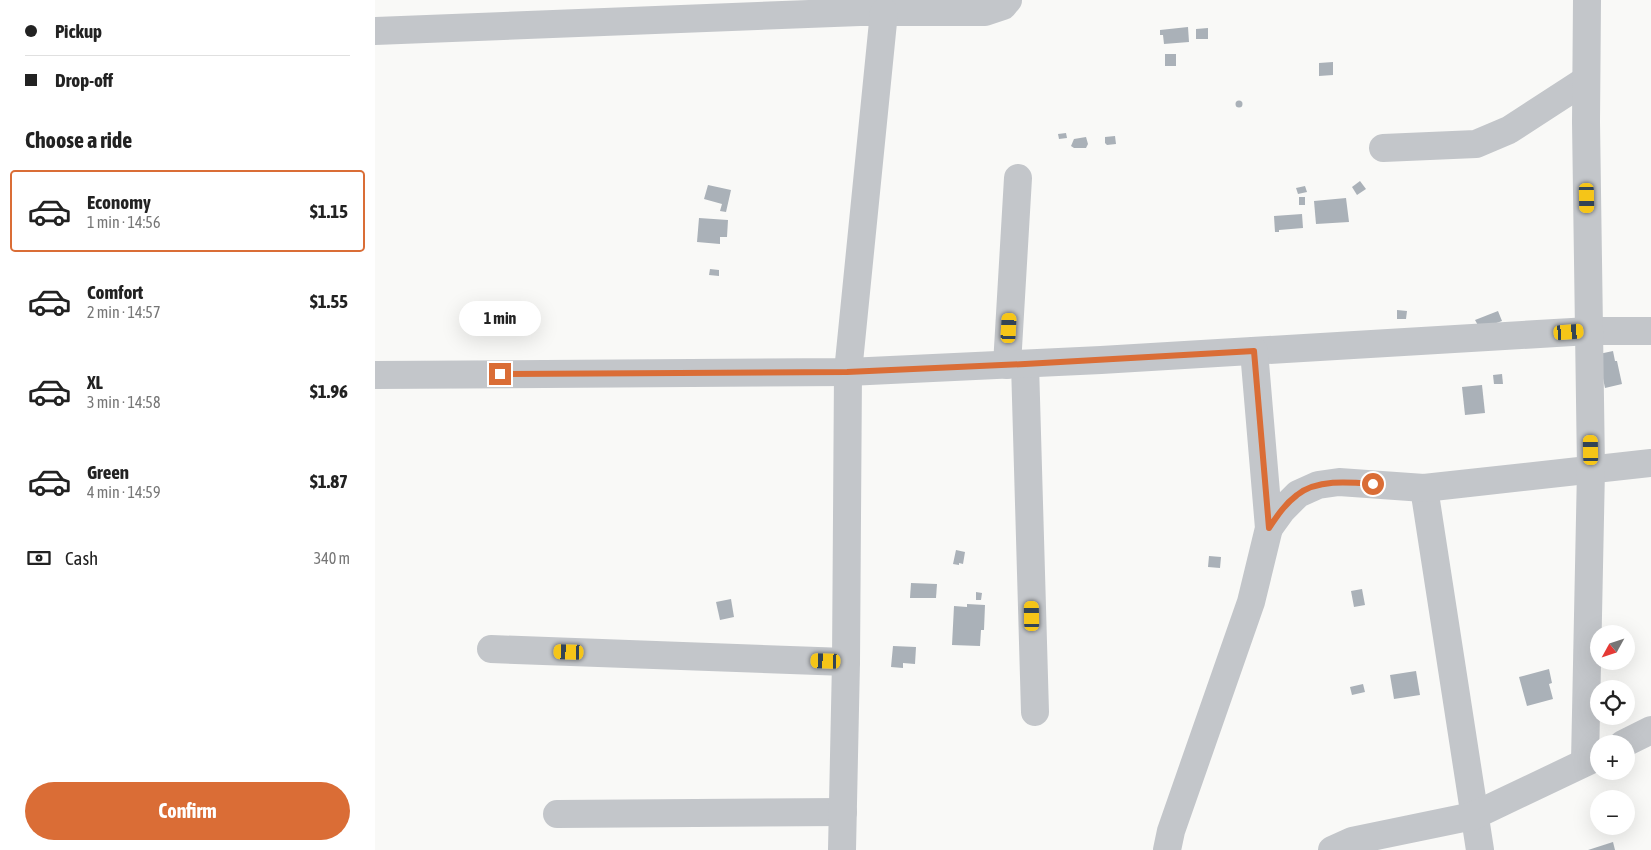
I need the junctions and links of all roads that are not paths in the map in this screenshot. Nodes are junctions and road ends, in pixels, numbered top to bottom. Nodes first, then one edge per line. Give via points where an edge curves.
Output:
1 (1008, 0) edge
2 (1587, 0) edge
3 (868, 8) edge
4 (375, 31) edge
5 (1586, 80) junction
6 (1383, 148) dead end
7 (1018, 178) dead end
8 (1589, 331) junction
9 (1651, 331) edge
10 (1254, 351) junction
11 (1016, 365) junction
12 (847, 372) junction
13 (375, 375) edge
14 (1651, 463) edge
15 (1591, 469) junction
16 (1424, 488) junction
17 (1269, 528) junction
18 (491, 649) dead end
19 (846, 662) junction
20 (1035, 712) dead end
21 (1651, 730) edge
22 (1592, 735) edge
23 (1635, 738) edge
24 (1590, 760) edge
25 (843, 812) junction
26 (557, 814) dead end
27 (1473, 816) junction
28 (842, 850) edge
29 (1167, 850) edge
30 (1332, 850) edge
31 (1480, 850) edge

1 - 3 street via 1003,6 985,12
2 - 5 street
3 - 4 street
3 - 12 street
5 - 6 street via 1509,130 1476,144
5 - 8 street
7 - 11 street
8 - 9 street
8 - 10 street
8 - 15 street
10 - 11 street
10 - 17 street
11 - 12 street
11 - 20 street
12 - 13 street
12 - 19 street
14 - 15 street
15 - 16 street
15 - 22 street
16 - 17 street via 1339,482 1318,485 1298,494
16 - 27 street
17 - 29 street via 1251,602
18 - 19 street
19 - 25 street
21 - 23 street
24 - 27 street
25 - 26 street
25 - 28 street
27 - 30 street via 1352,841
27 - 31 street

